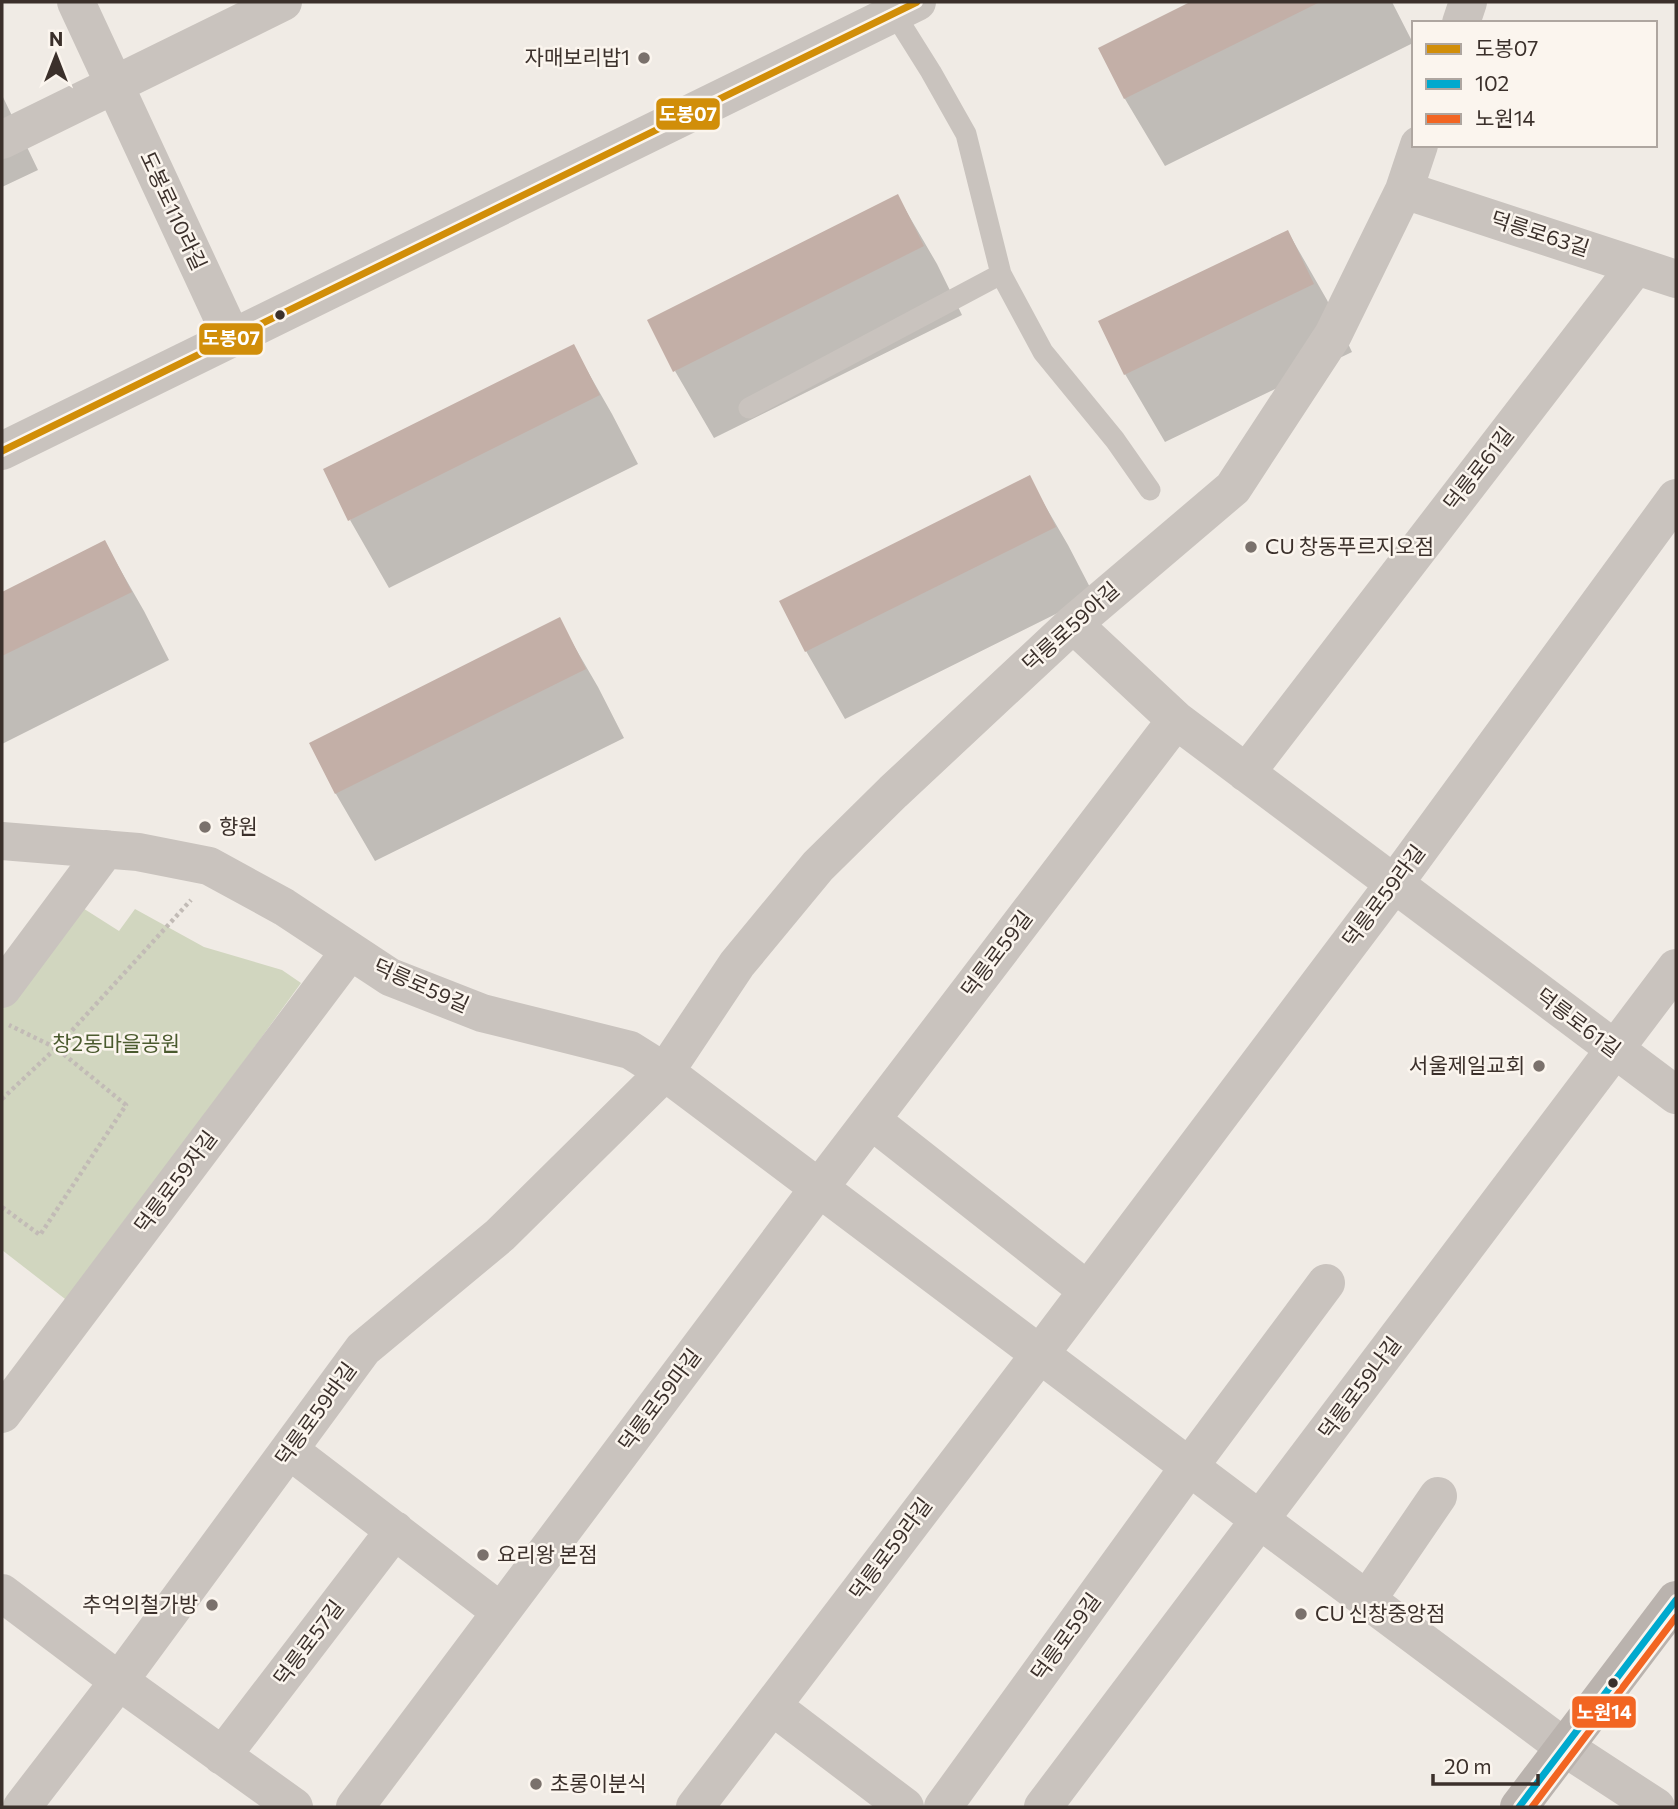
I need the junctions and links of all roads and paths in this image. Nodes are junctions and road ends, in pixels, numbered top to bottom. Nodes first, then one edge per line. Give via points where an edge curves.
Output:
1 (76, 2) edge
2 (283, 2) edge
3 (1468, 2) edge
4 (905, 8) edge
5 (1462, 21) edge
6 (114, 84) junction
7 (2, 139) edge
8 (1418, 147) edge
9 (1404, 190) junction
10 (1636, 265) junction
11 (1001, 274) junction
12 (1676, 279) edge
13 (232, 338) junction
14 (749, 408) dead end
15 (2, 451) edge
16 (1150, 490) dead end
17 (1676, 498) edge
18 (1073, 624) junction
19 (1176, 720) junction
20 (1246, 773) junction
21 (2, 841) edge
22 (106, 849) junction
23 (237, 881) junction
24 (1394, 884) junction
25 (350, 951) junction
26 (1676, 968) edge
27 (2, 989) edge
28 (2, 1022) edge
29 (56, 1048) junction
30 (1614, 1050) junction
31 (665, 1072) junction
32 (1676, 1095) edge
33 (2, 1098) edge
34 (871, 1119) junction
35 (819, 1188) junction
36 (2, 1207) edge
37 (1326, 1283) dead end
38 (1087, 1290) junction
39 (1040, 1354) junction
40 (2, 1414) edge
41 (289, 1450) junction
42 (1189, 1467) junction
43 (1438, 1496) dead end
44 (1260, 1520) junction
45 (395, 1530) junction
46 (2, 1593) edge
47 (1367, 1600) junction
48 (1676, 1600) edge
49 (501, 1612) junction
50 (119, 1681) junction
51 (772, 1706) junction
52 (1564, 1747) junction
53 (222, 1756) junction
54 (22, 1807) edge
55 (294, 1807) edge
56 (355, 1807) edge
57 (695, 1807) edge
58 (905, 1807) edge
59 (943, 1807) edge
60 (1044, 1807) edge
61 (1519, 1807) edge
62 (1656, 1807) edge

1 - 6 street, 도봉로110라길
2 - 6 street
3 - 5 street
4 - 11 lane via 931,72 966,134
4 - 13 street
6 - 7 street
6 - 13 street, 도봉로110라길
8 - 9 street, 덕릉로59아길
9 - 10 street, 덕릉로63길
9 - 18 street, 덕릉로59아길 via 1333,335 1233,488
10 - 12 street, 덕릉로63길
10 - 20 street, 덕릉로61길
11 - 14 lane
11 - 16 lane via 1043,352
13 - 15 street
17 - 24 street, 덕릉로59라길
18 - 19 street, 덕릉로61길
18 - 31 street, 덕릉로59아길 via 818,866 737,964
19 - 20 street, 덕릉로61길
19 - 34 street, 덕릉로59길
20 - 24 street, 덕릉로61길
21 - 22 street, 덕릉로59길
22 - 23 street, 덕릉로59길 via 209,866
22 - 27 street
23 - 25 street, 덕릉로59길
23 - 29 path via 195,896
24 - 30 street, 덕릉로61길
24 - 38 street, 덕릉로59라길
25 - 31 street, 덕릉로59길 via 390,977 482,1013 630,1050
25 - 40 street, 덕릉로59자길
26 - 30 street, 덕릉로59나길
28 - 29 path
29 - 33 path
29 - 36 path via 126,1105 40,1236
30 - 32 street, 덕릉로61길
30 - 44 street, 덕릉로59나길
31 - 35 street, 덕릉로59길
31 - 41 street, 덕릉로59바길 via 499,1235 363,1349
34 - 35 street, 덕릉로59길
34 - 38 street
35 - 39 street, 덕릉로59길
35 - 49 street, 덕릉로59마길
37 - 42 street, 덕릉로59길
38 - 39 street, 덕릉로59라길
39 - 42 street, 덕릉로59길
39 - 51 street, 덕릉로59라길
41 - 45 street
41 - 50 street, 덕릉로59바길
42 - 44 street, 덕릉로59길
42 - 59 street, 덕릉로59길
43 - 47 street
44 - 47 street, 덕릉로59길
44 - 60 street, 덕릉로59나길
45 - 49 street
45 - 53 street, 덕릉로57길
46 - 50 street
47 - 52 street, 덕릉로59길
48 - 52 main road
49 - 56 street, 덕릉로59마길
50 - 53 street
50 - 54 street, 덕릉로59바길
51 - 57 street, 덕릉로59라길
51 - 58 street
52 - 61 main road
52 - 62 street, 덕릉로59길
53 - 55 street

